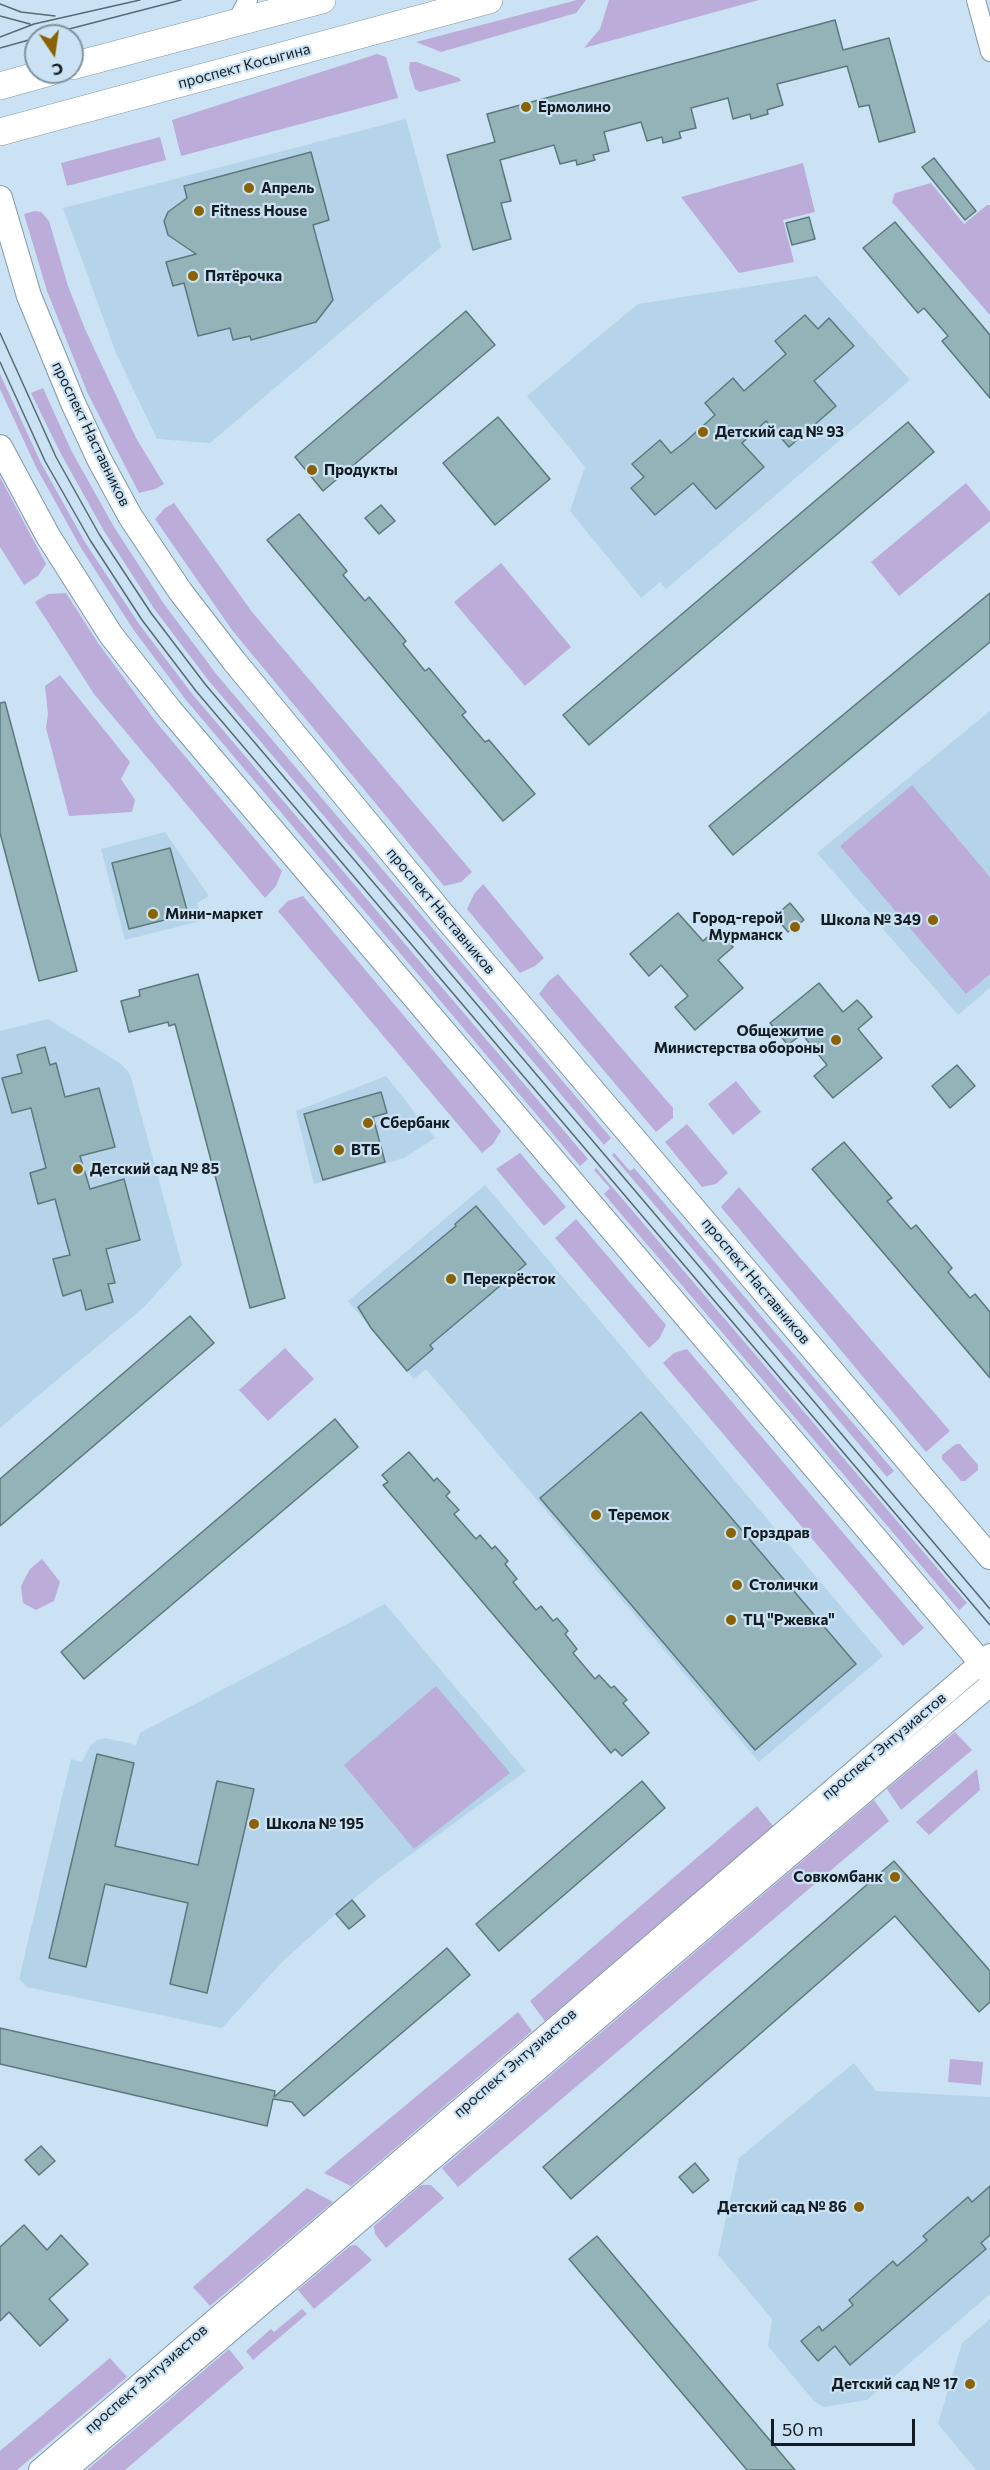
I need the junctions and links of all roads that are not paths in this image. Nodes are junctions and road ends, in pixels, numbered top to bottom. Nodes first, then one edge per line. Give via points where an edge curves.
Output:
1 (248, 0) edge
2 (322, 0) edge
3 (489, 0) edge
4 (976, 0) edge
5 (235, 24) junction
6 (990, 52) edge
7 (84, 63) edge
8 (24, 79) edge
9 (0, 86) edge
10 (0, 132) edge
11 (0, 198) edge
12 (0, 447) edge
13 (990, 1557) edge
14 (987, 1663) edge
15 (990, 1685) edge
16 (40, 2470) edge
17 (66, 2470) edge

1 - 5 street
2 - 5 main road
3 - 10 main road, проспект Косыгина
4 - 6 street
5 - 7 main road
8 - 9 main road
11 - 13 main road, проспект Наставников via 29,296 99,459 130,516 180,591 447,920
12 - 14 main road via 48,536 105,625 170,710
14 - 16 street, проспект Энтузиастов
15 - 17 street, проспект Энтузиастов

